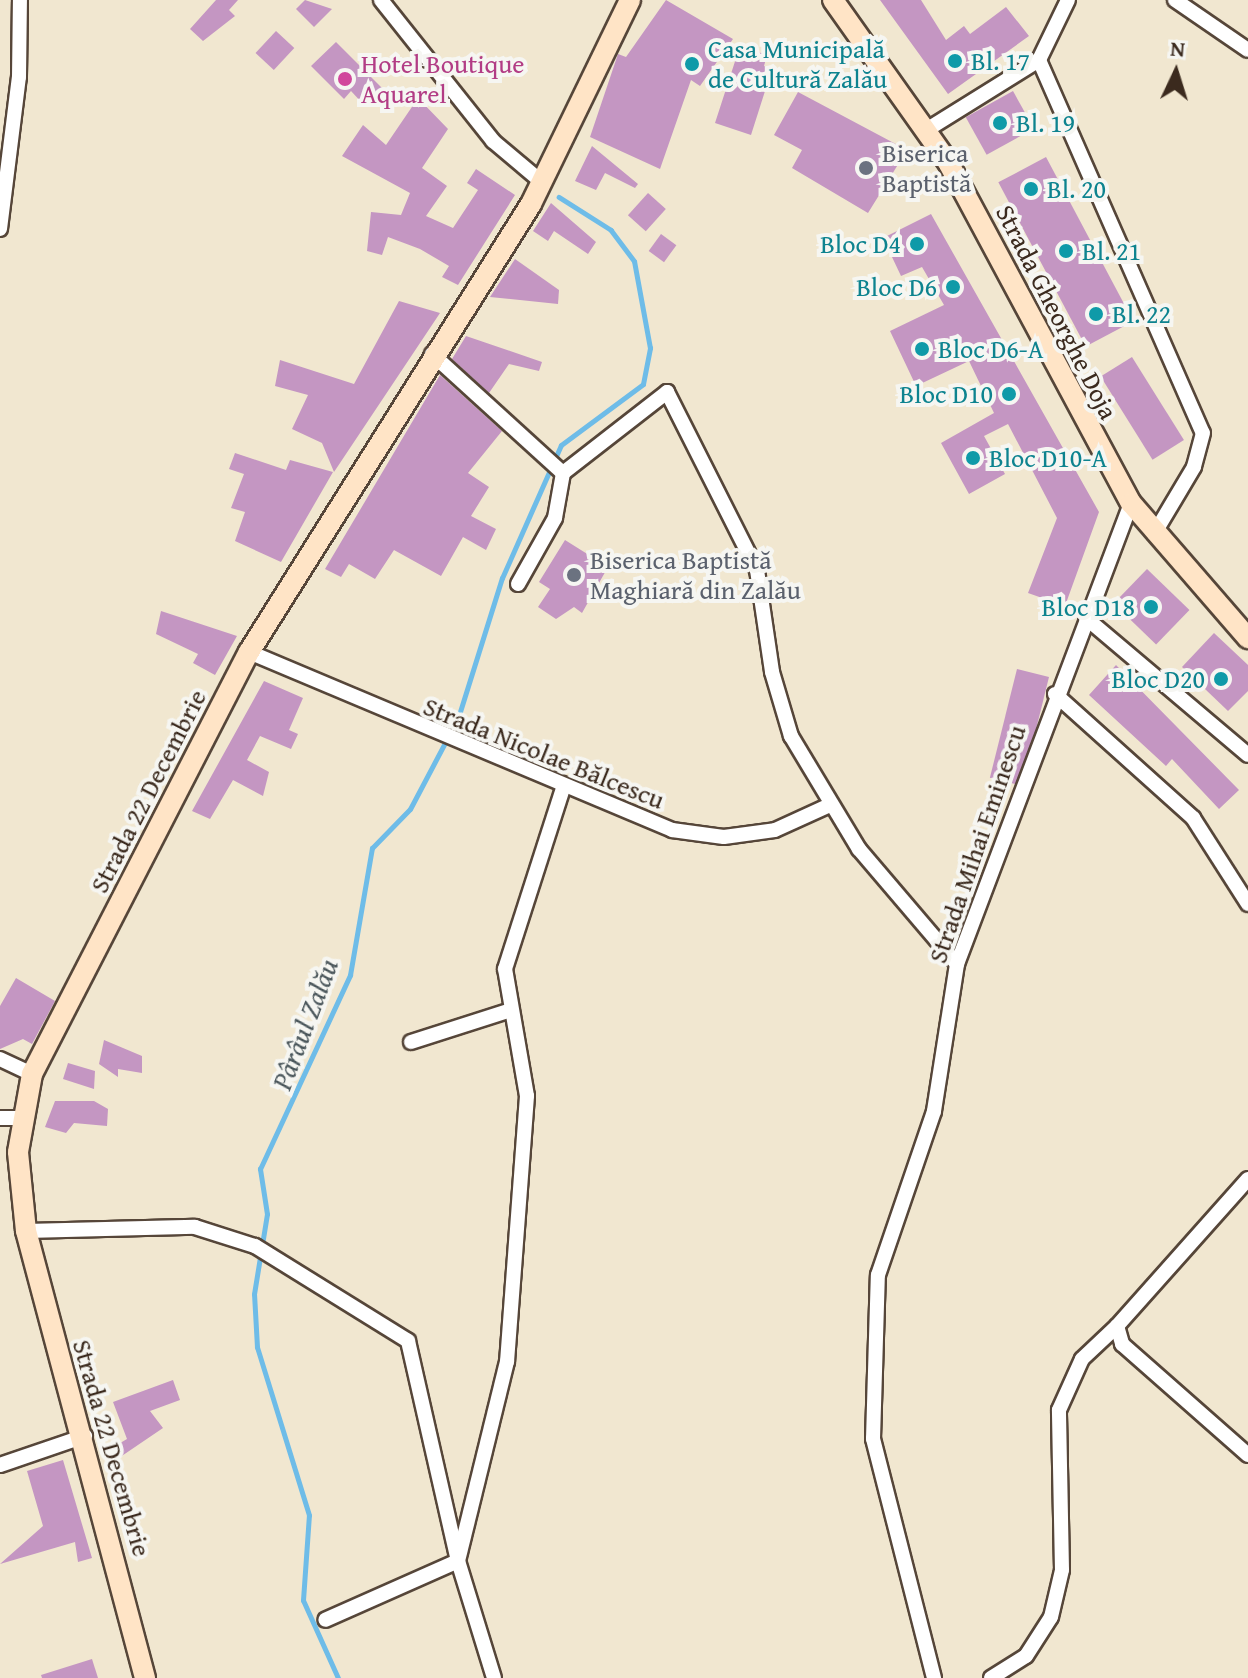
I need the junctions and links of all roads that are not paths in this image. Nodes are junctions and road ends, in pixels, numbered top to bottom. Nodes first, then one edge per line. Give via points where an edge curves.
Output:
1 (20, 0) edge
2 (381, 0) edge
3 (630, 0) edge
4 (833, 0) edge
5 (1068, 0) edge
6 (1175, 0) edge
7 (1248, 50) edge
8 (1039, 60) junction
9 (928, 129) junction
10 (543, 183) junction
11 (0, 229) edge
12 (432, 354) junction
13 (563, 473) junction
14 (1131, 503) junction
15 (1154, 534) junction
16 (518, 584) dead end
17 (1086, 618) junction
18 (1248, 638) edge
19 (249, 652) junction
20 (1055, 694) junction
21 (1248, 755) edge
22 (563, 788) junction
23 (830, 805) junction
24 (1248, 904) edge
25 (957, 964) junction
26 (511, 1010) junction
27 (411, 1042) dead end
28 (0, 1059) edge
29 (32, 1074) junction
30 (10, 1118) edge
31 (1248, 1179) edge
32 (26, 1231) junction
33 (1117, 1326) junction
34 (85, 1436) junction
35 (1248, 1455) edge
36 (0, 1465) edge
37 (458, 1561) junction
38 (325, 1620) dead end
39 (145, 1678) edge
40 (494, 1678) edge
41 (934, 1678) edge
42 (991, 1678) edge

1 - 11 street via 19,77
2 - 10 street via 493,141
3 - 10 main road, Strada 22 Decembrie
4 - 9 main road, Strada Gheorghe Doja
5 - 8 street
6 - 7 street
8 - 9 street
8 - 15 street via 1203,433 1194,467
9 - 14 main road, Strada Gheorghe Doja
10 - 12 main road, Strada 22 Decembrie
12 - 13 street
12 - 19 main road, Strada 22 Decembrie
13 - 16 street via 555,518
13 - 23 street via 657,393 674,400 757,570 787,723
14 - 15 main road, Strada Gheorghe Doja
14 - 17 street, Strada Mihai Eminescu
15 - 18 main road, Strada Gheorghe Doja
17 - 20 street, Strada Mihai Eminescu
17 - 21 street
19 - 22 street, Strada Nicolae Bălcescu
19 - 29 main road, Strada 22 Decembrie
20 - 24 street via 1193,818
20 - 25 street, Strada Mihai Eminescu
22 - 23 street, Strada Nicolae Bălcescu via 694,836 775,830
22 - 26 street via 509,947
23 - 25 street
25 - 41 street, Strada Mihai Eminescu via 934,1111 873,1305 875,1450
26 - 27 street
26 - 37 street via 527,1096 507,1362
28 - 29 street
29 - 30 main road, Strada 22 Decembrie
30 - 32 main road, Strada 22 Decembrie
31 - 33 street
32 - 34 main road, Strada 22 Decembrie
32 - 37 street via 195,1227 255,1246 408,1341
33 - 35 street via 1122,1344
33 - 42 street via 1082,1359 1059,1410 1062,1570 1051,1617 1026,1656
34 - 36 street
34 - 39 main road, Strada 22 Decembrie
37 - 38 street
37 - 40 street

